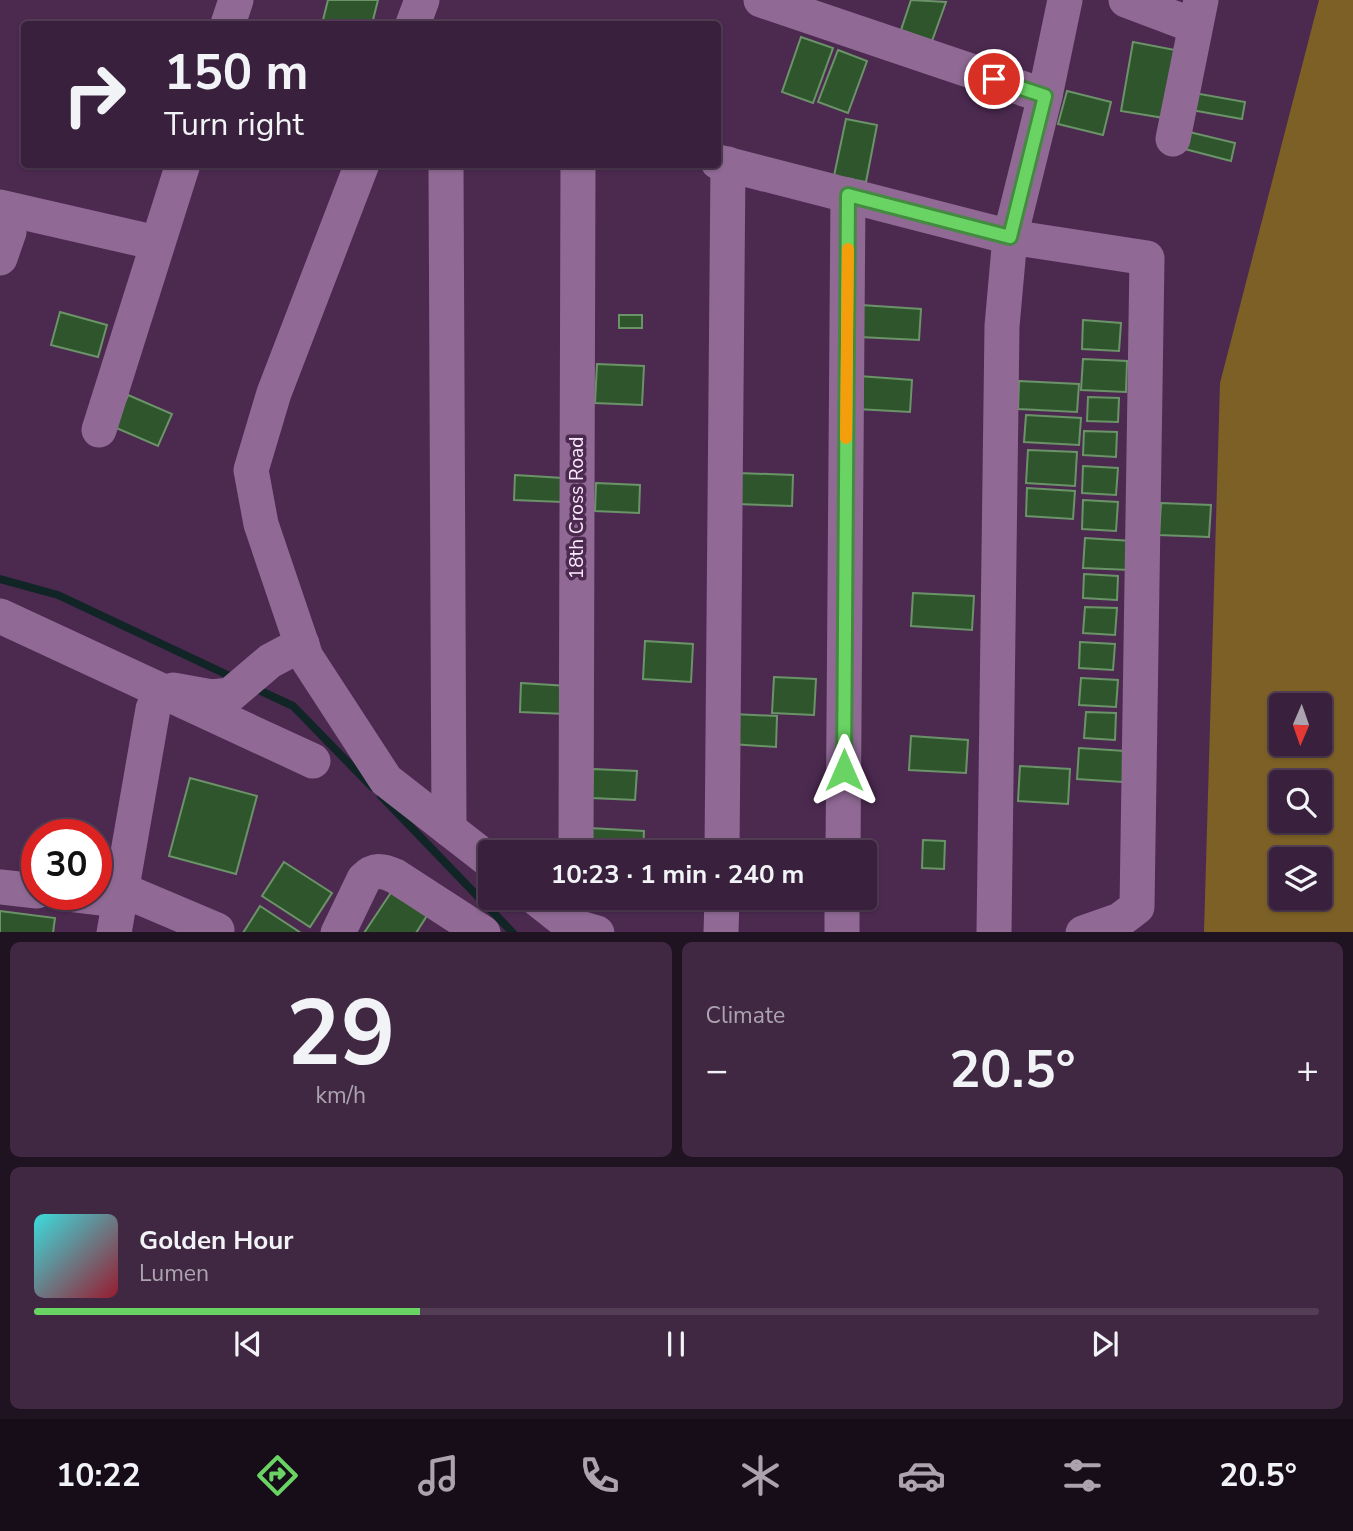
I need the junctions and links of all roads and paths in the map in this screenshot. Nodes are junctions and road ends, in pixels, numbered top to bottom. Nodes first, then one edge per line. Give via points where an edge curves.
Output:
1 (236, 0) edge
2 (422, 0) edge
3 (761, 0) edge
4 (1066, 0) edge
5 (1126, 0) edge
6 (1198, 13) edge
7 (229, 21) edge
8 (414, 21) edge
9 (1045, 96) junction
10 (1173, 139) dead end
11 (722, 163) edge
12 (182, 168) edge
13 (360, 168) edge
14 (446, 168) edge
15 (578, 168) edge
16 (848, 195) junction
17 (3, 232) edge
18 (1010, 237) junction
19 (157, 243) junction
20 (99, 430) dead end
21 (0, 616) edge
22 (302, 644) junction
23 (165, 692) junction
24 (313, 761) dead end
25 (449, 829) junction
26 (576, 840) edge
27 (722, 840) edge
28 (843, 840) edge
29 (478, 852) edge
30 (0, 887) edge
31 (21, 889) edge
32 (118, 907) edge
33 (551, 910) edge
34 (722, 910) edge
35 (842, 910) edge
36 (583, 919) edge
37 (217, 930) dead end
38 (338, 932) edge
39 (481, 932) edge
40 (722, 932) edge
41 (842, 932) edge
42 (994, 932) edge
43 (1086, 932) edge

1 - 7 street
2 - 8 street
3 - 9 street
4 - 9 street
5 - 6 street
6 - 10 street
9 - 18 street
11 - 16 street
11 - 27 street
12 - 19 street
13 - 22 street via 274,393 251,470 261,524
14 - 25 street
15 - 26 street, 18th Cross Road
16 - 18 street
16 - 28 street
17 - 19 street
18 - 42 street via 1002,340
18 - 43 street via 1147,258 1137,907
19 - 20 street
21 - 23 street
22 - 23 street via 270,661 230,695
22 - 25 street via 386,780
23 - 24 street
23 - 32 street via 159,694 153,709
25 - 29 street
30 - 31 street
32 - 37 street
33 - 36 street via 570,925
34 - 40 street
35 - 41 street
38 - 39 street via 364,879 379,870

